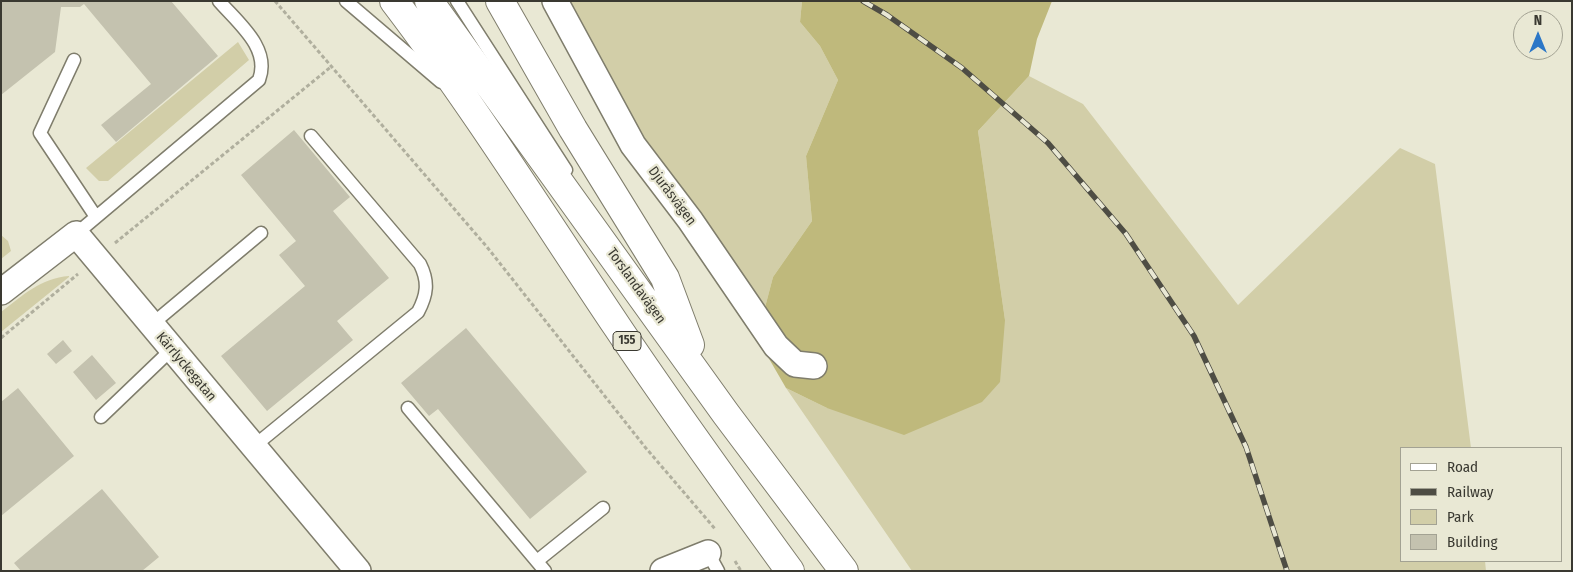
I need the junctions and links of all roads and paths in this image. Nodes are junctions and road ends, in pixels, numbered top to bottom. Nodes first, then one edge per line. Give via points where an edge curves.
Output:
1 (219, 1) edge
2 (275, 1) edge
3 (346, 1) edge
4 (382, 1) edge
5 (394, 1) edge
6 (429, 1) edge
7 (456, 1) edge
8 (500, 1) edge
9 (555, 1) edge
10 (422, 37) junction
11 (74, 60) dead end
12 (332, 66) junction
13 (471, 107) junction
14 (311, 136) dead end
15 (96, 217) junction
16 (261, 233) dead end
17 (76, 234) junction
18 (97, 259) junction
19 (1, 292) edge
20 (151, 325) junction
21 (1, 338) edge
22 (172, 349) junction
23 (814, 366) dead end
24 (702, 377) junction
25 (408, 408) dead end
26 (101, 417) dead end
27 (253, 447) junction
28 (603, 508) dead end
29 (719, 553) edge
30 (541, 566) edge
31 (358, 571) edge
32 (662, 571) edge
33 (741, 571) edge
34 (790, 571) edge
35 (844, 571) edge

1 - 15 lane via 258,46 262,59 259,80
2 - 12 path
3 - 13 lane
4 - 10 main road
5 - 10 main road, 155
6 - 24 main road, Torslandavägen
7 - 24 lane
8 - 24 main road via 573,129 665,278
9 - 23 street, Djuråsvägen via 633,145 690,220 776,346 795,364
10 - 13 main road, 155
11 - 15 lane via 40,133
12 - 18 path
12 - 29 path via 493,254 645,446
13 - 34 main road, 155 via 716,470
14 - 27 lane via 420,264 427,277 427,289 418,312
15 - 17 lane
16 - 20 lane
17 - 18 street, Kärrlyckegatan
17 - 19 street
18 - 20 street, Kärrlyckegatan
18 - 21 path
20 - 22 street, Kärrlyckegatan
22 - 26 lane
22 - 27 street, Kärrlyckegatan
24 - 35 main road, Torslandavägen
25 - 30 lane
27 - 31 street, Kärrlyckegatan
28 - 30 lane
29 - 32 street
29 - 33 path

